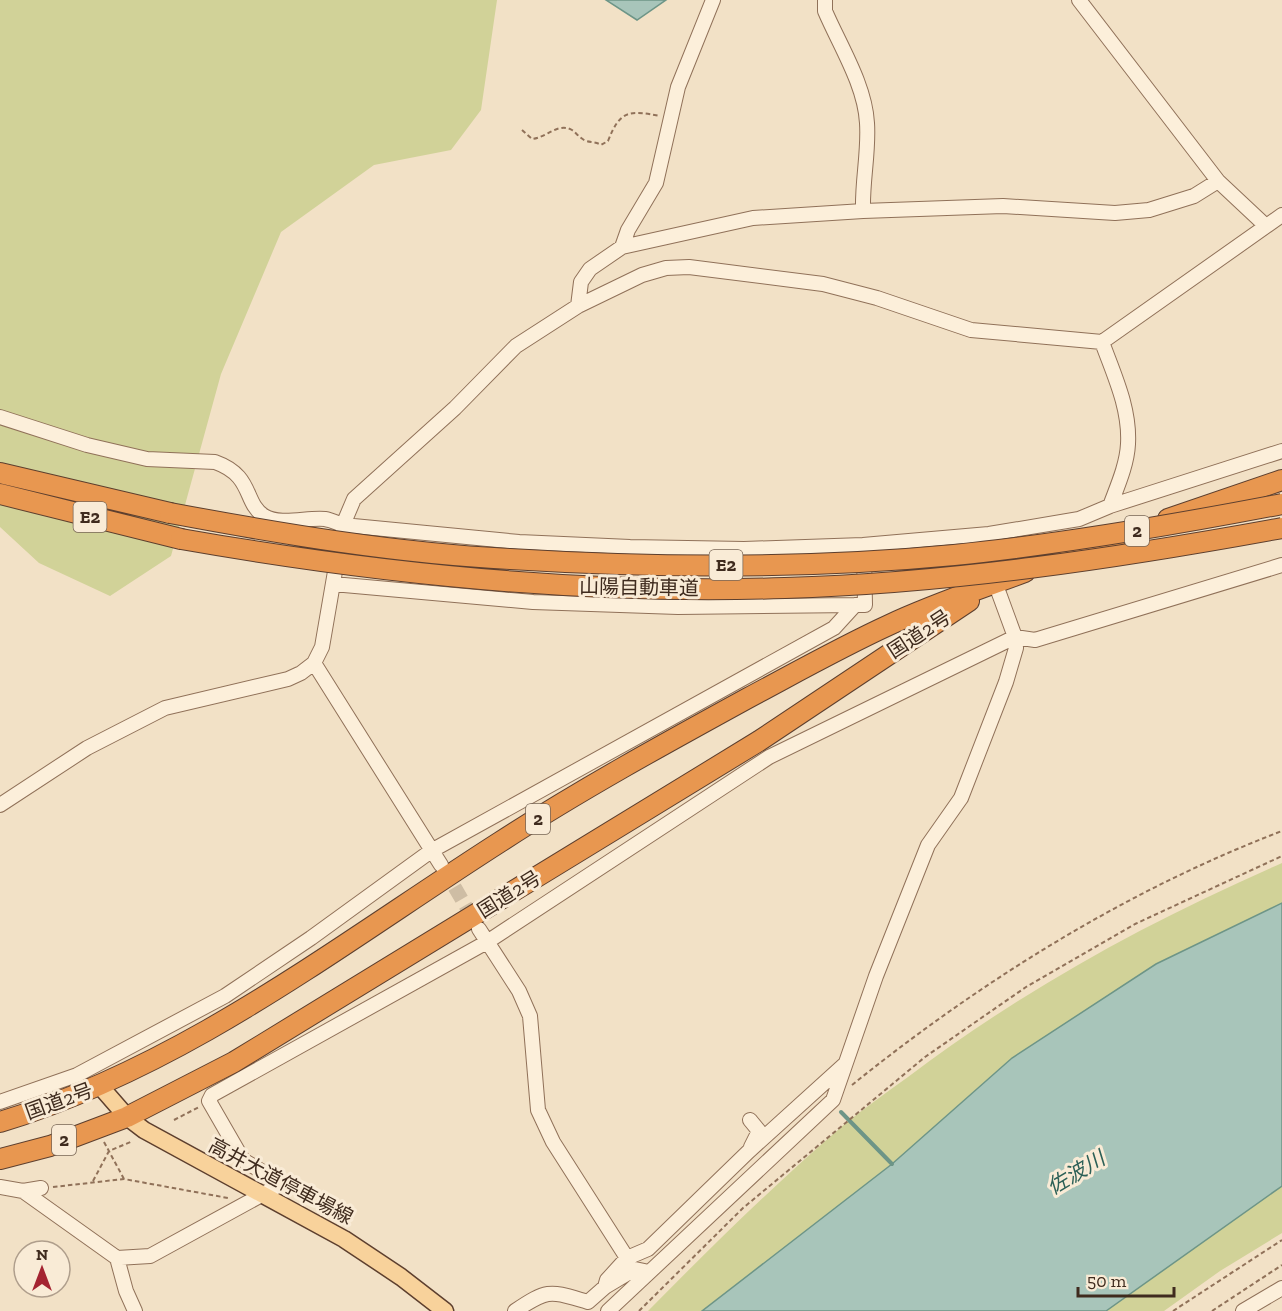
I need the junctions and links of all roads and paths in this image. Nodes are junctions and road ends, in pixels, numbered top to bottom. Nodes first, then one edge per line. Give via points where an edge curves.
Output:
1 (713, 0) edge
2 (825, 0) edge
3 (1079, 0) edge
4 (670, 118) junction
5 (522, 130) dead end
6 (1218, 181) junction
7 (863, 211) junction
8 (1282, 215) edge
9 (1266, 226) junction
10 (622, 247) junction
11 (578, 306) junction
12 (1102, 342) junction
13 (0, 417) edge
14 (1282, 451) edge
15 (0, 473) edge
16 (1282, 480) edge
17 (0, 494) edge
18 (1282, 504) edge
19 (1110, 506) junction
20 (343, 525) junction
21 (1282, 528) edge
22 (989, 534) junction
23 (863, 545) junction
24 (1282, 565) edge
25 (333, 584) junction
26 (993, 584) junction
27 (855, 605) junction
28 (1015, 637) junction
29 (314, 663) junction
30 (0, 805) edge
31 (1282, 831) edge
32 (431, 851) junction
33 (1282, 856) edge
34 (441, 865) tunnel mouth
35 (479, 929) tunnel mouth
36 (487, 942) junction
37 (848, 1062) junction
38 (100, 1086) junction
39 (833, 1100) junction
40 (209, 1101) junction
41 (0, 1102) edge
42 (127, 1117) junction
43 (174, 1120) dead end
44 (750, 1120) dead end
45 (0, 1122) edge
46 (102, 1137) dead end
47 (136, 1140) dead end
48 (109, 1151) junction
49 (749, 1151) junction
50 (0, 1159) edge
51 (124, 1179) dead end
52 (93, 1182) dead end
53 (0, 1187) edge
54 (41, 1188) dead end
55 (23, 1191) junction
56 (262, 1194) junction
57 (714, 1210) junction
58 (1282, 1240) edge
59 (117, 1258) junction
60 (627, 1258) junction
61 (1282, 1265) edge
62 (649, 1272) junction
63 (605, 1287) junction
64 (1282, 1288) edge
65 (135, 1311) edge
66 (445, 1311) edge
67 (515, 1311) edge
68 (608, 1311) edge
69 (639, 1311) edge
70 (1173, 1311) edge
71 (1212, 1311) edge
72 (1243, 1311) edge

1 - 4 street via 678,87
2 - 7 street via 825,11 863,97 867,122
3 - 6 street
4 - 5 path via 629,113 618,120 608,141 601,145 561,127 532,139
4 - 10 street via 656,183
6 - 7 street via 1194,196 1149,210 1115,213 1003,206
6 - 9 street
7 - 10 street via 753,218
8 - 9 street
9 - 12 street
10 - 11 street via 590,269 580,282
11 - 12 street via 642,275 689,267 823,284 971,330
11 - 20 street via 505,356 455,408 354,499
12 - 19 street via 1123,401 1128,445
13 - 20 street via 87,445 147,459 215,462 242,478 265,516 283,520 325,519
14 - 19 street
15 - 18 highway, 山陽自動車道 / E2, bridge via 170,513 370,546 507,559 646,566 784,565 978,552 1172,525
16 - 26 highway, 国道2号 / 2
17 - 21 highway, 山陽自動車道 / E2, bridge via 180,539 304,560 507,582 645,589 784,588 969,576 1140,554
19 - 22 street via 1078,519
20 - 23 street via 519,542 630,547
20 - 25 street
22 - 23 street
22 - 26 street
23 - 27 street via 864,605
24 - 28 street via 1035,640
25 - 27 street via 533,602 678,607
25 - 29 street
26 - 28 street
26 - 38 highway, 国道2号 / 2 via 890,624 628,764 502,840 221,1023
26 - 42 highway, 国道2号 / 2 via 749,747 234,1062
27 - 32 street via 834,628
28 - 36 street via 769,757
28 - 37 street via 1016,648 1006,682 970,777 961,798 928,845 876,976
29 - 30 street via 288,679 156,712 87,748
29 - 32 street
31 - 39 path via 1103,915 905,1042
32 - 34 street
32 - 41 street via 225,996 77,1075
33 - 69 path via 1135,924 1026,987 925,1057 743,1208
35 - 36 street
36 - 40 street via 253,1070 212,1095
36 - 60 street via 519,991 530,1016 538,1110 553,1142
37 - 39 street
37 - 49 street
38 - 42 main road, 高井大道停車場線
38 - 45 highway, 国道2号 / 2
39 - 57 street
40 - 43 path
40 - 56 street via 243,1160 271,1177 276,1187
42 - 50 highway, 国道2号 / 2 via 50,1146
42 - 56 main road, 高井大道停車場線 via 164,1142
44 - 49 street via 759,1131
46 - 48 path
47 - 48 path
48 - 51 path
48 - 52 path
49 - 57 street
49 - 60 street via 648,1249
53 - 55 street
54 - 55 street
55 - 59 street
56 - 59 street via 150,1256
56 - 66 main road, 高井大道停車場線 via 344,1239
57 - 62 street
58 - 70 path
59 - 65 street
60 - 63 street
61 - 71 path
62 - 63 street via 635,1269
62 - 68 street
63 - 67 street via 588,1302 555,1292 540,1294
64 - 72 street

